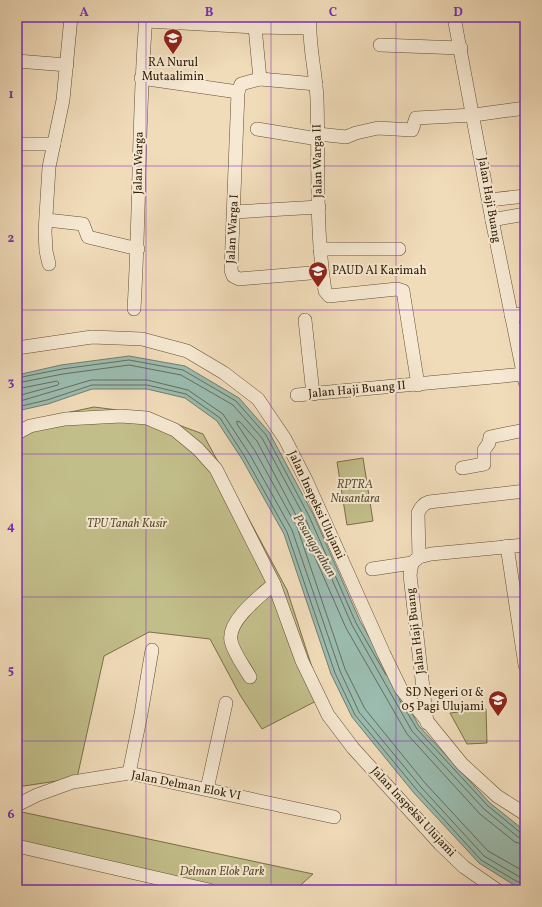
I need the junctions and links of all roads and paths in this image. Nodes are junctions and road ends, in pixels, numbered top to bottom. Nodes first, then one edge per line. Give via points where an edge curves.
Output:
1 (71, 17) edge
2 (454, 17) edge
3 (146, 19) edge
4 (309, 22) edge
5 (255, 27) junction
6 (380, 45) dead end
7 (461, 48) junction
8 (17, 60) edge
9 (67, 65) junction
10 (141, 78) junction
11 (260, 79) junction
12 (316, 84) junction
13 (240, 88) junction
14 (525, 108) edge
15 (474, 115) junction
16 (257, 129) dead end
17 (318, 136) junction
18 (17, 144) edge
19 (54, 144) junction
20 (525, 196) edge
21 (488, 200) junction
22 (319, 207) junction
23 (234, 212) junction
24 (525, 214) edge
25 (47, 220) junction
26 (492, 220) junction
27 (138, 249) junction
28 (320, 249) junction
29 (399, 249) dead end
30 (49, 264) dead end
31 (322, 272) junction
32 (326, 294) joint
33 (134, 309) dead end
34 (525, 314) edge
35 (512, 316) junction
36 (306, 320) dead end
37 (17, 348) edge
38 (524, 377) edge
39 (418, 385) junction
40 (313, 394) junction
41 (297, 396) dead end
42 (525, 430) edge
43 (17, 433) edge
44 (462, 468) dead end
45 (525, 491) edge
46 (525, 544) edge
47 (507, 546) junction
48 (415, 560) junction
49 (372, 569) dead end
50 (274, 584) junction
51 (152, 650) dead end
52 (525, 665) edge
53 (250, 677) dead end
54 (226, 703) dead end
55 (427, 723) junction
56 (128, 773) junction
57 (207, 789) junction
58 (17, 805) edge
59 (525, 814) edge
60 (334, 817) dead end
61 (17, 846) edge
62 (209, 890) edge
63 (498, 890) edge

1 - 9 street
2 - 7 street, Jalan Haji Buang
3 - 5 street
3 - 10 street, Jalan Warga
4 - 5 street
4 - 12 street, Jalan Warga II
5 - 11 street
6 - 7 street
7 - 15 street, Jalan Haji Buang
8 - 9 street
9 - 19 street
10 - 13 street
10 - 27 street, Jalan Warga
11 - 12 street
11 - 13 street
12 - 17 street, Jalan Warga II
13 - 23 street, Jalan Warga I
14 - 15 street
15 - 17 street via 416,118 412,130 378,128 346,137
15 - 21 street, Jalan Haji Buang
16 - 17 street
17 - 22 street, Jalan Warga II
18 - 19 street
19 - 25 street via 49,167
20 - 21 street
21 - 26 street, Jalan Haji Buang
22 - 23 street
22 - 28 street, Jalan Warga II
23 - 31 street, Jalan Warga I via 231,270 233,276 239,279
24 - 26 street
25 - 27 street via 83,224 88,237
25 - 30 street via 46,251
26 - 35 street, Jalan Haji Buang
27 - 33 street, Jalan Warga
28 - 29 street
28 - 31 street, Jalan Warga II
31 - 32 street, Jalan Warga II
32 - 39 street, Jalan Haji Buang II via 397,289 403,291
34 - 35 street
35 - 38 street, Jalan Haji Buang
36 - 40 street
37 - 55 street, Jalan Inspeksi Ulujami via 92,337 142,339 187,352 224,373 258,399 285,439 308,482 401,689
38 - 39 street, Jalan Haji Buang II
39 - 40 street, Jalan Haji Buang II
40 - 41 street, Jalan Haji Buang II
42 - 44 street via 490,437 484,450 484,464
43 - 50 street, Jalan Inspeksi Ulujami via 30,426 94,416 147,418 174,430 198,449 216,469
45 - 48 street, Jalan Haji Buang via 424,504 418,513
46 - 47 street
47 - 48 street
47 - 52 street
48 - 49 street
48 - 55 street, Jalan Haji Buang via 410,575
50 - 53 street via 254,600 234,625 232,632 233,648
50 - 63 street, Jalan Inspeksi Ulujami via 302,661 328,715 353,748 440,844 464,867
51 - 56 street
54 - 57 street
55 - 59 street, Jalan Inspeksi Ulujami via 462,764 497,796
56 - 57 street, Jalan Delman Elok VI
56 - 58 street, Jalan Delman Elok VI via 73,782
57 - 60 street, Jalan Delman Elok VI
61 - 62 street

